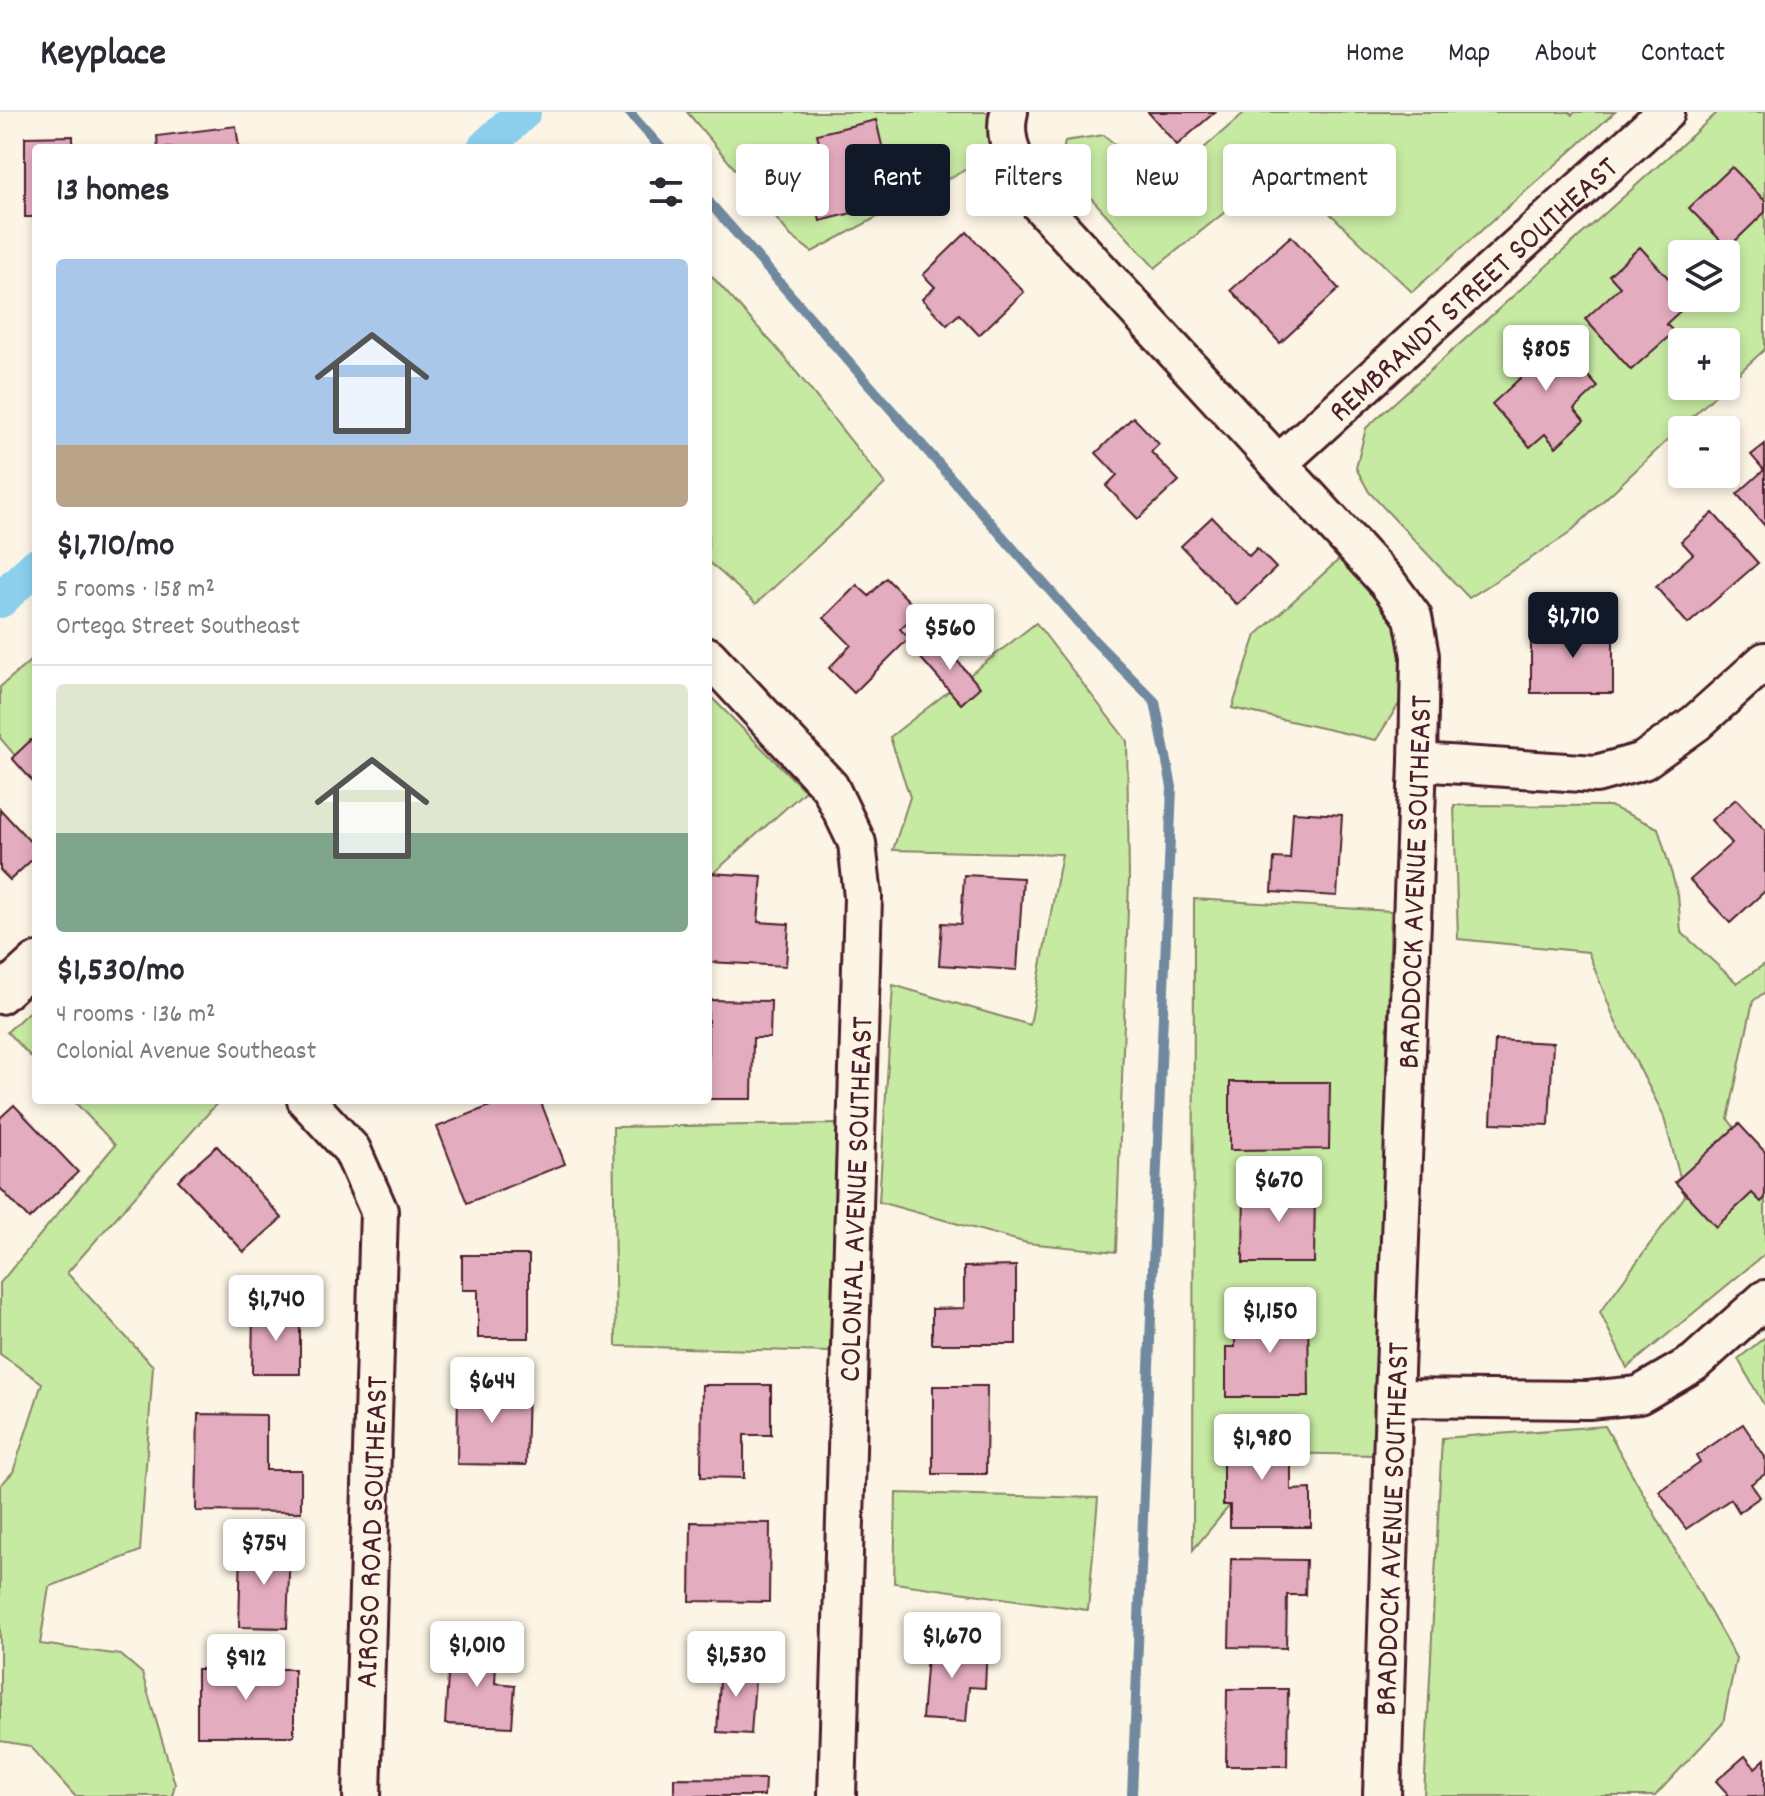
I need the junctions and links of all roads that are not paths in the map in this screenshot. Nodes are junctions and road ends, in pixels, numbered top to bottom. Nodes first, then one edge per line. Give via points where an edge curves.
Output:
1 (1666, 112) edge
2 (1008, 116) edge
3 (1278, 464) junction
4 (712, 660) edge
5 (1765, 661) edge
6 (1418, 762) junction
7 (32, 966) edge
8 (0, 995) edge
9 (310, 1104) edge
10 (1765, 1299) edge
11 (1394, 1398) junction
12 (362, 1796) edge
13 (837, 1796) edge
14 (1382, 1796) edge

1 - 3 street, REMBRANDT STREET SOUTHEAST
2 - 3 street, BRADDOCK AVENUE SOUTHEAST via 1014,163 1041,206
3 - 6 street, BRADDOCK AVENUE SOUTHEAST via 1413,617 1420,656
4 - 13 street, COLONIAL AVENUE SOUTHEAST via 830,787 857,843 863,897
5 - 6 street via 1696,723 1643,761 1596,774
6 - 11 street, BRADDOCK AVENUE SOUTHEAST
7 - 8 street
9 - 12 street, AIROSO ROAD SOUTHEAST via 352,1150 379,1211
10 - 11 street via 1694,1363 1639,1395 1588,1400
11 - 14 street, BRADDOCK AVENUE SOUTHEAST

